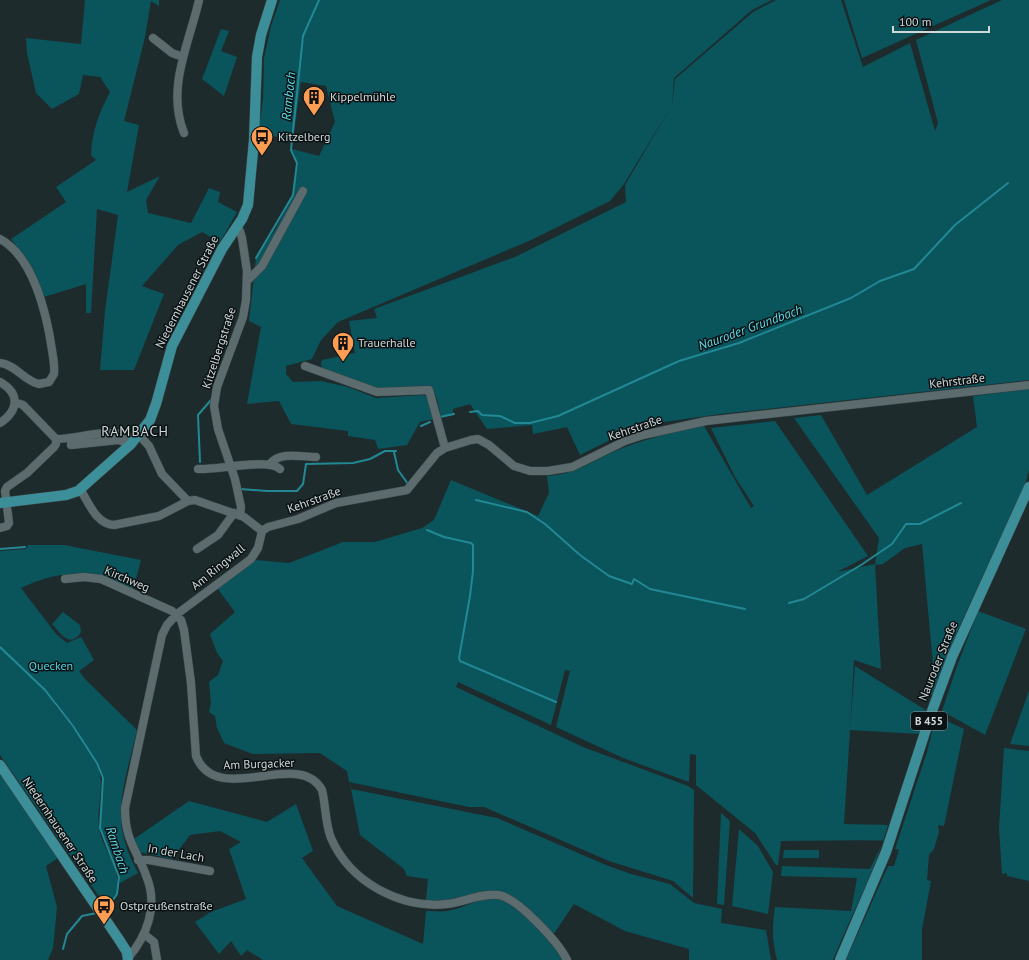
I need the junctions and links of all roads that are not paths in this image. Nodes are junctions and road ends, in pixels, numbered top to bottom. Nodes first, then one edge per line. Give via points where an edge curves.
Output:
1 (198, 0) edge
2 (272, 0) edge
3 (153, 38) dead end
4 (183, 57) junction
5 (184, 133) dead end
6 (303, 192) dead end
7 (236, 227) junction
8 (0, 239) edge
9 (248, 280) junction
10 (0, 363) edge
11 (305, 366) dead end
12 (0, 382) edge
13 (1029, 385) edge
14 (15, 402) junction
15 (0, 423) edge
16 (56, 439) junction
17 (135, 440) junction
18 (72, 445) dead end
19 (445, 448) junction
20 (316, 457) dead end
21 (270, 464) junction
22 (232, 467) junction
23 (198, 468) dead end
24 (280, 469) dead end
25 (1029, 487) edge
26 (80, 490) junction
27 (188, 501) junction
28 (3, 503) edge
29 (237, 514) junction
30 (0, 528) edge
31 (262, 531) junction
32 (197, 549) dead end
33 (65, 579) dead end
34 (177, 614) junction
35 (0, 766) edge
36 (138, 860) junction
37 (210, 871) dead end
38 (144, 934) junction
39 (127, 956) edge
40 (157, 960) edge
41 (567, 960) edge
42 (840, 960) edge

1 - 4 street
2 - 7 main road, Niedernhausener Straße via 257,57 254,140 248,201
3 - 4 street via 172,53
4 - 5 street via 176,94 178,115
6 - 9 street via 262,266
7 - 9 street, Kitzelbergstraße via 242,238
7 - 17 main road, Niedernhausener Straße via 172,346 150,420
8 - 10 street via 15,252 37,288 49,330 54,374 49,382 39,384 8,365
9 - 22 street, Kitzelbergstraße via 243,317 214,400 217,424
11 - 19 street via 377,392 429,390
12 - 14 street via 9,389
13 - 19 street, Kehrstraße via 706,421 643,435 572,467 548,471 530,471 514,466 489,445 478,440
14 - 15 street via 13,411
14 - 16 street via 23,405
16 - 17 street via 119,434
16 - 28 street via 54,447 27,473 7,487
17 - 18 street
17 - 26 main road, Niedernhausener Straße
17 - 27 street via 149,446 162,474
19 - 31 street, Kehrstraße via 432,458 408,490 336,503 298,520
20 - 21 street via 286,456 277,458
21 - 22 street
21 - 24 street
22 - 23 street
22 - 29 street, Kitzelbergstraße via 241,507
25 - 42 main road, Nauroder Straße / B 455 via 952,657 886,852
26 - 27 street via 96,515 107,524 114,525 159,516
26 - 28 main road, Niedernhausener Straße via 66,495
27 - 29 street via 195,500
28 - 30 street via 9,523
29 - 31 street via 250,520
29 - 32 street via 218,535
31 - 34 street, Am Ringwall via 258,548 251,559
33 - 34 street, Kirchweg via 101,579
34 - 36 street via 167,625 161,642 126,800 127,833
34 - 41 street, Am Burgacker via 183,625 190,676 196,756 203,768 215,777 222,778 295,774 309,777 322,790 331,838 346,863 360,878 396,898 426,904 449,904 490,894 505,896 519,905 535,921
35 - 39 main road, Niedernhausener Straße via 104,917
36 - 37 street, In der Lach
36 - 38 street via 147,876 151,895 150,914
38 - 39 street via 138,946
38 - 40 street via 154,942

